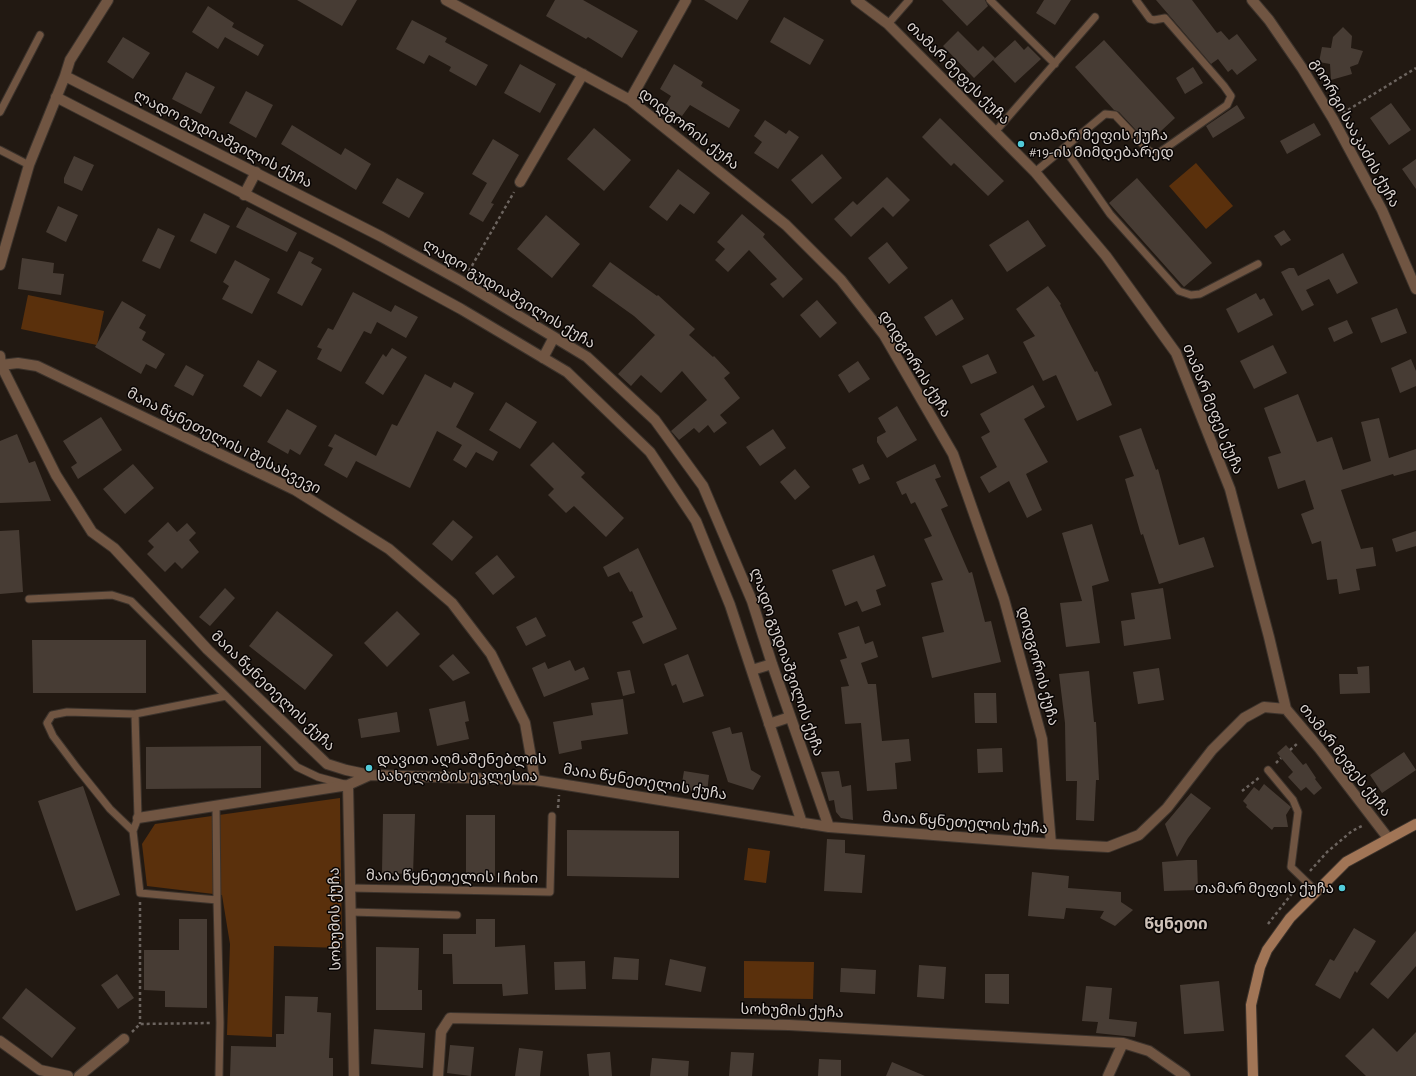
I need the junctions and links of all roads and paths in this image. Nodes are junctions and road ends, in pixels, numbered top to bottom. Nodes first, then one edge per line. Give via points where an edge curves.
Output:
1 (108, 0) edge
2 (446, 0) edge
3 (686, 0) edge
4 (856, 0) edge
5 (909, 0) edge
6 (990, 0) edge
7 (1136, 0) edge
8 (1252, 0) edge
9 (1095, 17) dead end
10 (888, 24) junction
11 (40, 35) dead end
12 (1055, 64) junction
13 (1416, 68) edge
14 (583, 74) junction
15 (66, 76) junction
16 (56, 97) junction
17 (630, 100) junction
18 (0, 112) edge
19 (1333, 119) junction
20 (995, 132) junction
21 (1064, 148) junction
22 (0, 150) edge
23 (30, 164) junction
24 (256, 172) junction
25 (1035, 172) junction
26 (520, 182) joint
27 (244, 195) junction
28 (1258, 264) dead end
29 (0, 265) edge
30 (463, 282) junction
31 (1416, 289) edge
32 (554, 337) junction
33 (543, 358) junction
34 (0, 361) edge
35 (29, 599) dead end
36 (772, 664) junction
37 (752, 670) junction
38 (226, 696) junction
39 (1286, 709) junction
40 (135, 714) junction
41 (790, 717) junction
42 (769, 724) junction
43 (1281, 758) dead end
44 (1277, 762) dead end
45 (1268, 770) dead end
46 (370, 775) junction
47 (1257, 779) dead end
48 (535, 780) junction
49 (559, 783) junction
50 (348, 785) junction
51 (1242, 791) dead end
52 (216, 806) junction
53 (552, 816) joint
54 (138, 818) junction
55 (802, 823) junction
56 (1416, 824) edge
57 (829, 827) junction
58 (133, 831) junction
59 (1388, 838) junction
60 (1051, 844) junction
61 (350, 888) junction
62 (1316, 891) junction
63 (140, 893) junction
64 (217, 900) junction
65 (350, 912) junction
66 (457, 915) dead end
67 (220, 1023) junction
68 (140, 1024) junction
69 (135, 1029) dead end
70 (124, 1039) dead end
71 (0, 1041) edge
72 (1123, 1043) junction
73 (68, 1076) edge
74 (79, 1076) edge
75 (219, 1076) edge
76 (354, 1076) edge
77 (438, 1076) edge
78 (1108, 1076) edge
79 (1185, 1076) edge
80 (1253, 1076) edge

1 - 15 street via 70,60
2 - 14 street, დიდგორის ქუჩა
3 - 17 street
4 - 10 street, თამარ მეფეს ქუჩა
5 - 10 lane
6 - 12 lane
7 - 21 lane via 1150,19 1165,18 1224,86 1231,96 1227,105 1160,152 1153,153 1148,150 1115,114 1105,114
8 - 19 street, გიორგი სააკაძის ქუჩა via 1298,62
9 - 12 lane
10 - 20 street, თამარ მეფეს ქუჩა
11 - 18 lane
12 - 20 lane
13 - 19 path
14 - 17 street, დიდგორის ქუჩა
14 - 26 street
15 - 16 street
15 - 24 street, ლადო გუდიაშვილის ქუჩა
16 - 23 street
16 - 27 street
17 - 60 street, დიდგორის ქუჩა via 786,225 841,280 884,335 953,454 1004,598 1042,739
19 - 31 street, გიორგი სააკაძის ქუჩა via 1382,210
20 - 25 street, თამარ მეფეს ქუჩა
21 - 25 lane
21 - 28 lane via 1110,214 1179,292 1200,294
22 - 23 lane
23 - 29 street
24 - 27 street
24 - 30 street, ლადო გუდიაშვილის ქუჩა
25 - 39 street, თამარ მეფეს ქუჩა via 1106,256 1176,353 1230,489 1270,637
26 - 30 path
27 - 33 street via 461,309
30 - 32 street, ლადო გუდიაშვილის ქუჩა
32 - 33 street
32 - 36 street, ლადო გუდიაშვილის ქუჩა via 587,357 655,420 703,486 752,601
33 - 37 street via 567,372 650,452 696,522 730,605
34 - 46 street, მაია წყნეთელის ქუჩა via 56,475 92,532 114,548 208,650 327,764
34 - 48 street, მაია წყნეთელის I შესახვევი via 44,369 295,490 389,550 452,603 491,654 525,723
35 - 38 lane via 112,595 131,601
36 - 37 street
36 - 41 street, ლადო გუდიაშვილის ქუჩა
37 - 42 street
38 - 40 lane
38 - 50 lane via 298,767 318,777
39 - 59 street, თამარ მეფეს ქუჩა
39 - 60 street, მაია წყნეთელის ქუჩა via 1264,707 1244,718 1212,750 1167,808 1139,835 1108,847
40 - 54 lane
40 - 58 lane via 67,712 52,715 48,723 77,768 110,809
41 - 42 street
41 - 57 street, ლადო გუდიაშვილის ქუჩა
42 - 55 street
43 - 44 path
45 - 62 lane via 1293,800 1298,812 1291,867
46 - 48 street, მაია წყნეთელის ქუჩა
46 - 50 street
47 - 51 path
48 - 49 street, მაია წყნეთელის ქუჩა
49 - 53 path via 558,816
49 - 55 street, მაია წყნეთელის ქუჩა
50 - 52 street
50 - 61 street, სოხუმის ქუჩა
52 - 54 street
52 - 64 lane
53 - 61 lane, მაია წყნეთელის I ჩიხი via 550,892
54 - 58 lane
55 - 57 street, მაია წყნეთელის ქუჩა
56 - 59 main road
57 - 60 street, მაია წყნეთელის ქუჩა
58 - 63 lane
59 - 62 main road via 1346,862
61 - 65 street, სოხუმის ქუჩა
62 - 80 main road via 1290,918 1267,950 1260,967 1251,1005
63 - 64 lane
63 - 68 path
64 - 67 lane
65 - 66 lane
65 - 76 street, სოხუმის ქუჩა
67 - 68 path
67 - 75 lane
68 - 69 path
70 - 74 street
71 - 73 street via 40,1070
72 - 77 street, სოხუმის ქუჩა via 788,1025 450,1018 441,1032
72 - 78 street
72 - 79 street, სოხუმის ქუჩა via 1149,1052

